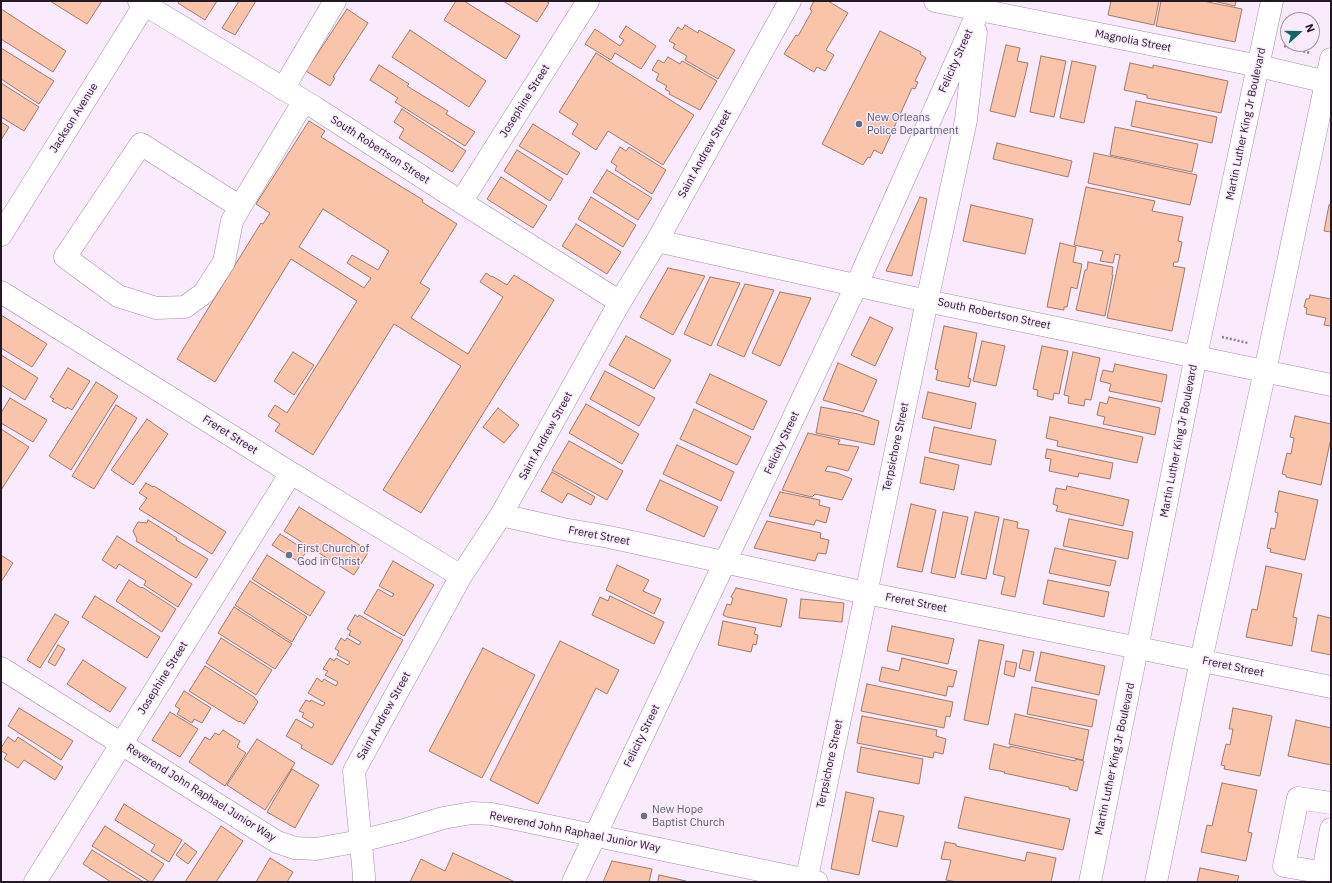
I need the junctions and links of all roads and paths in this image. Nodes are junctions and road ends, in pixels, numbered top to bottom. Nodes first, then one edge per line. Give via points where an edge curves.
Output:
1 (335, 1) edge
2 (588, 1) edge
3 (790, 1) edge
4 (935, 1) edge
5 (1272, 1) edge
6 (144, 2) edge
7 (981, 6) edge
8 (1307, 52) edge
9 (1324, 56) edge
10 (1259, 66) junction
11 (1328, 83) edge
12 (283, 89) junction
13 (304, 101) junction
14 (461, 202) junction
15 (240, 207) junction
16 (1, 234) edge
17 (657, 241) junction
18 (857, 284) junction
19 (1, 292) edge
20 (927, 300) junction
21 (620, 302) junction
22 (1221, 337) dead end
23 (1254, 344) dead end
24 (1196, 356) junction
25 (1265, 371) junction
26 (1331, 385) edge
27 (291, 473) junction
28 (501, 515) junction
29 (726, 562) junction
30 (461, 576) junction
31 (866, 593) junction
32 (1138, 647) junction
33 (1201, 660) junction
34 (1, 668) edge
35 (1331, 687) edge
36 (122, 743) junction
37 (1331, 803) edge
38 (1331, 829) edge
39 (595, 835) junction
40 (360, 841) junction
41 (1327, 873) edge
42 (810, 881) edge
43 (35, 882) edge
44 (364, 882) edge
45 (573, 882) edge
46 (1090, 882) edge
47 (1156, 882) edge

1 - 12 street
2 - 14 street, Josephine Street
3 - 17 street, Saint Andrew Street
4 - 7 street, Magnolia Street
5 - 10 street, Martin Luther King Jr Boulevard
6 - 12 street, South Robertson Street
6 - 16 street, Jackson Avenue
7 - 10 street, Magnolia Street
7 - 18 street, Felicity Street
7 - 20 street, Terpsichore Street via 966,120
8 - 9 path
9 - 11 street
10 - 11 street, Magnolia Street
10 - 24 street, Martin Luther King Jr Boulevard
11 - 25 street
12 - 13 street, South Robertson Street
13 - 14 street, South Robertson Street
13 - 15 street
14 - 21 street, South Robertson Street
15 - 15 street via 232,221 224,262 204,293 185,307 156,308 118,296 65,257 141,144
17 - 18 street, South Robertson Street
17 - 21 street, Saint Andrew Street
18 - 20 street, South Robertson Street
18 - 29 street, Felicity Street
19 - 27 street, Freret Street
20 - 24 street, South Robertson Street
20 - 31 street, Terpsichore Street
21 - 28 street, Saint Andrew Street
22 - 23 path
24 - 25 street, South Robertson Street
24 - 32 street, Martin Luther King Jr Boulevard
25 - 26 street, South Robertson Street
25 - 33 street
27 - 30 street, Freret Street
27 - 36 street, Josephine Street
28 - 29 street, Freret Street
28 - 30 street, Saint Andrew Street
29 - 31 street, Freret Street
29 - 39 street, Felicity Street
30 - 40 street, Saint Andrew Street via 354,771
31 - 32 street, Freret Street
31 - 42 street, Terpsichore Street
32 - 33 street, Freret Street
32 - 46 street, Martin Luther King Jr Boulevard
33 - 35 street, Freret Street
33 - 47 street
34 - 36 street, Reverend John Raphael Junior Way
36 - 40 street, Reverend John Raphael Junior Way via 277,842 295,848 316,849
36 - 43 street, Josephine Street
37 - 41 street via 1298,798 1284,866
38 - 41 street
39 - 40 street, Reverend John Raphael Junior Way via 492,814 472,813 443,818
39 - 42 street, Reverend John Raphael Junior Way
39 - 45 street, Felicity Street
40 - 44 street, Saint Andrew Street

